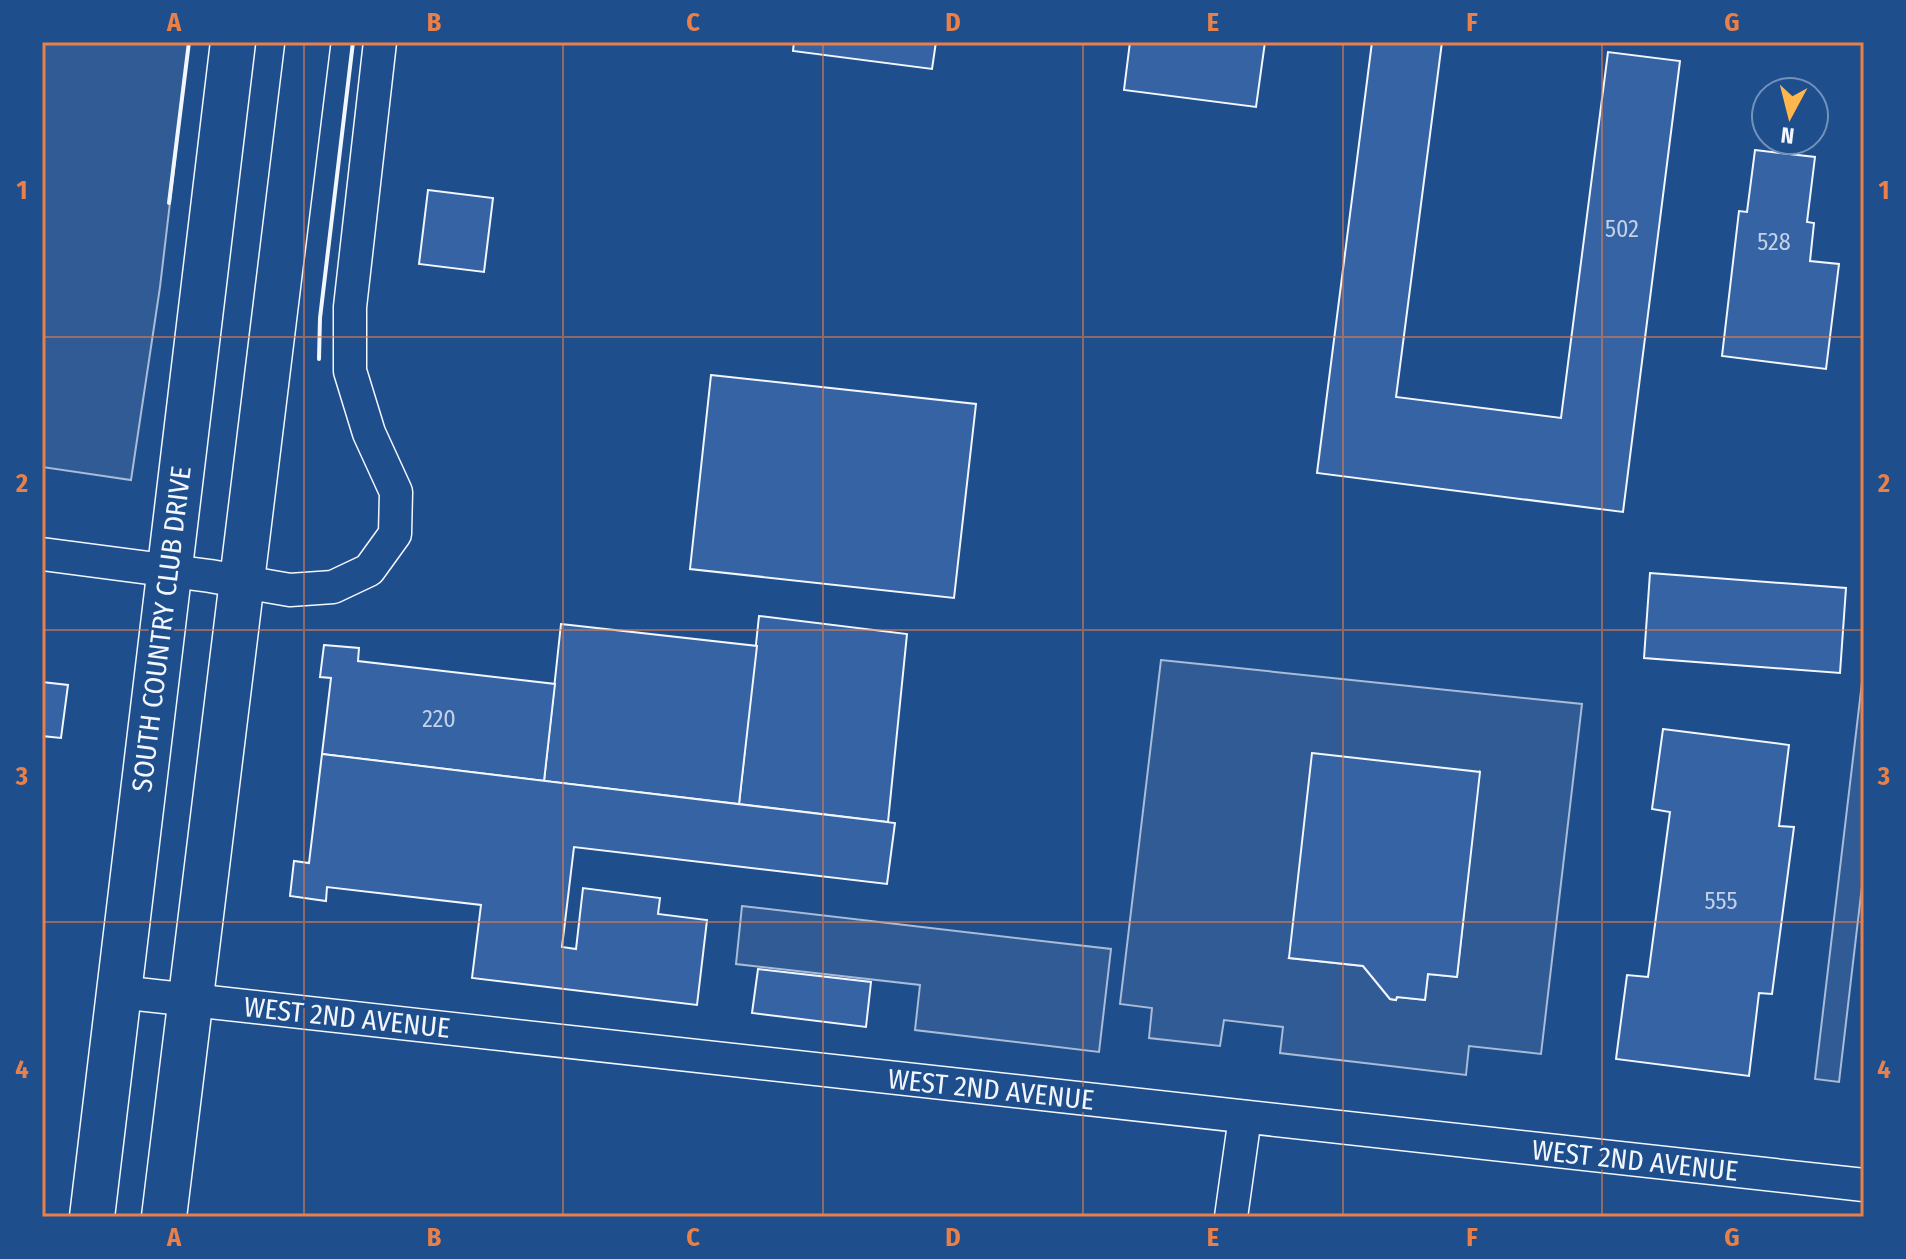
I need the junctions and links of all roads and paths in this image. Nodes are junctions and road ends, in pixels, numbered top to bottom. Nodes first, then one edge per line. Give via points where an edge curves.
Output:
1 (233, 42) edge
2 (308, 42) edge
3 (380, 42) edge
4 (42, 554) edge
5 (206, 576) junction
6 (119, 992) junction
7 (192, 1000) junction
8 (1245, 1117) junction
9 (1864, 1185) edge
10 (92, 1217) edge
11 (164, 1217) edge
12 (1231, 1217) edge

1 - 5 main road, SOUTH COUNTRY CLUB DRIVE
2 - 5 main road, SOUTH COUNTRY CLUB DRIVE
3 - 5 street via 350,307 350,371 369,433 396,492 395,534 369,570 333,587 290,590
4 - 5 street
5 - 6 main road, SOUTH COUNTRY CLUB DRIVE
5 - 7 main road, SOUTH COUNTRY CLUB DRIVE
6 - 7 street, WEST 2ND AVENUE
6 - 10 main road, SOUTH COUNTRY CLUB DRIVE
7 - 8 street, WEST 2ND AVENUE
7 - 11 main road, SOUTH COUNTRY CLUB DRIVE
8 - 9 street, WEST 2ND AVENUE
8 - 12 street

